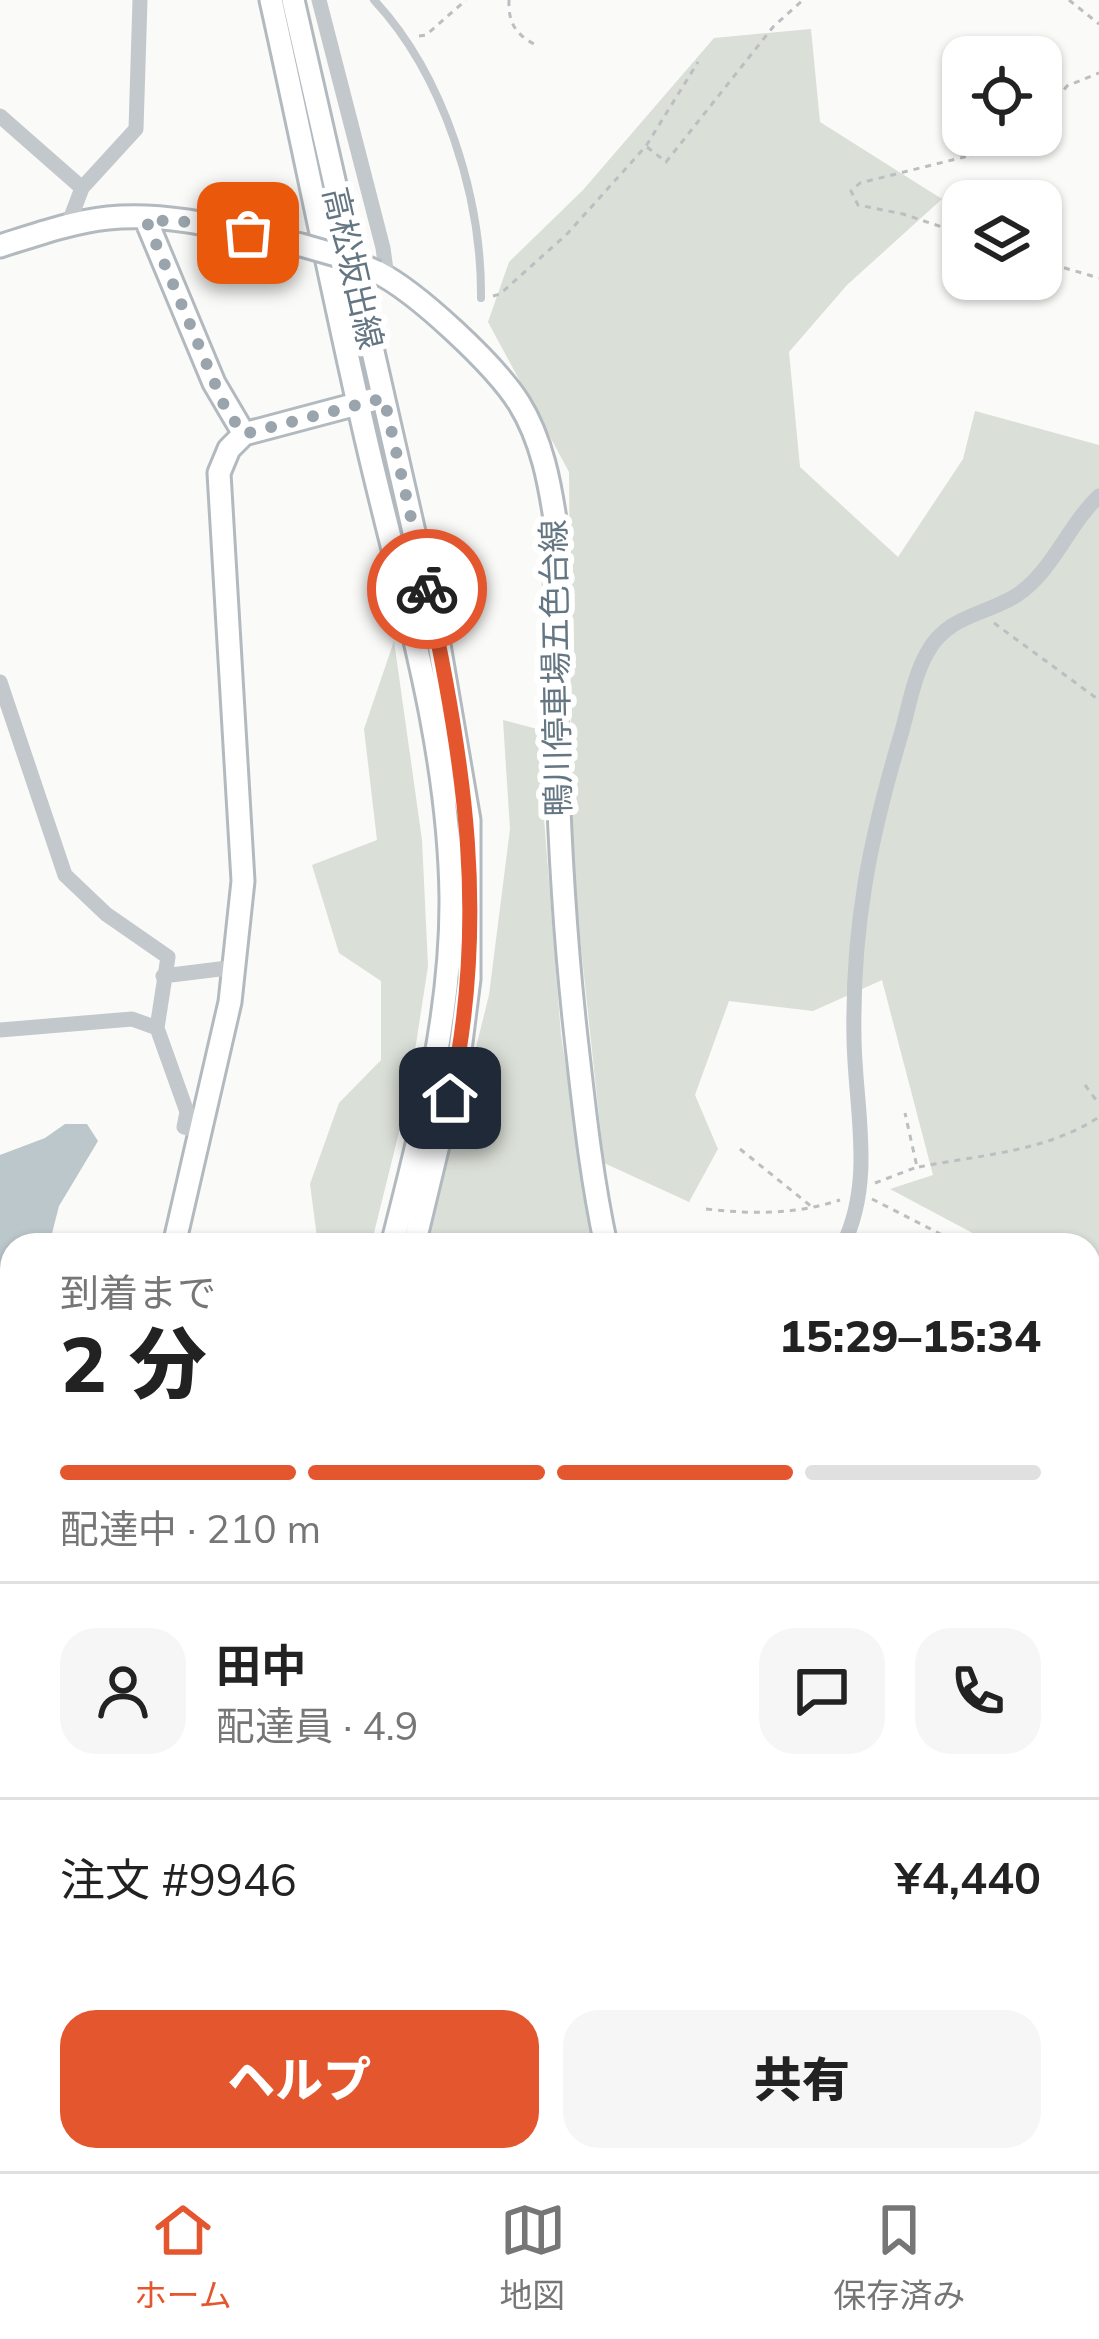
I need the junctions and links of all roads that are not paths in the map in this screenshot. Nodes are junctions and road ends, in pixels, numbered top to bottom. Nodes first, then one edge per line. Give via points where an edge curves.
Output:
1 (140, 0) edge
2 (271, 0) edge
3 (293, 0) edge
4 (319, 0) edge
5 (374, 0) edge
6 (0, 116) edge
7 (82, 188) junction
8 (146, 220) junction
9 (68, 226) junction
10 (0, 246) edge
11 (382, 275) junction
12 (481, 298) road end
13 (384, 398) junction
14 (359, 403) junction
15 (244, 434) junction
16 (1099, 496) edge
17 (0, 682) edge
18 (236, 967) junction
19 (164, 976) junction
20 (157, 1028) junction
21 (0, 1030) edge
22 (201, 1131) junction
23 (177, 1233) edge
24 (395, 1233) edge
25 (417, 1233) edge
26 (604, 1233) edge
27 (849, 1233) edge

1 - 7 street via 136,129
2 - 14 main road, 高松坂出線
3 - 13 main road, 高松坂出線
4 - 11 street via 383,248
5 - 12 lane via 405,38 454,143 476,228
6 - 7 street
7 - 9 street
8 - 9 main road, 鴨川停車場五色台線
8 - 11 main road, 鴨川停車場五色台線, bridge via 301,245
8 - 15 main road via 226,410
9 - 10 main road, 鴨川停車場五色台線
11 - 26 main road, 鴨川停車場五色台線 via 434,313 518,401 550,487 558,836
13 - 14 main road
13 - 25 main road, 高松坂出線 via 458,740 470,841 459,1058
14 - 15 main road
14 - 24 main road, 高松坂出線 via 438,746 448,828 450,920 437,1053
15 - 18 main road via 223,460 218,484 242,818
16 - 27 street via 1033,581 947,629 927,651 857,916 856,1113 863,1152
17 - 19 street via 65,875 168,957
18 - 19 street
18 - 22 main road
19 - 20 street
20 - 21 street via 132,1019
20 - 22 street via 187,1112 184,1127
22 - 23 main road

